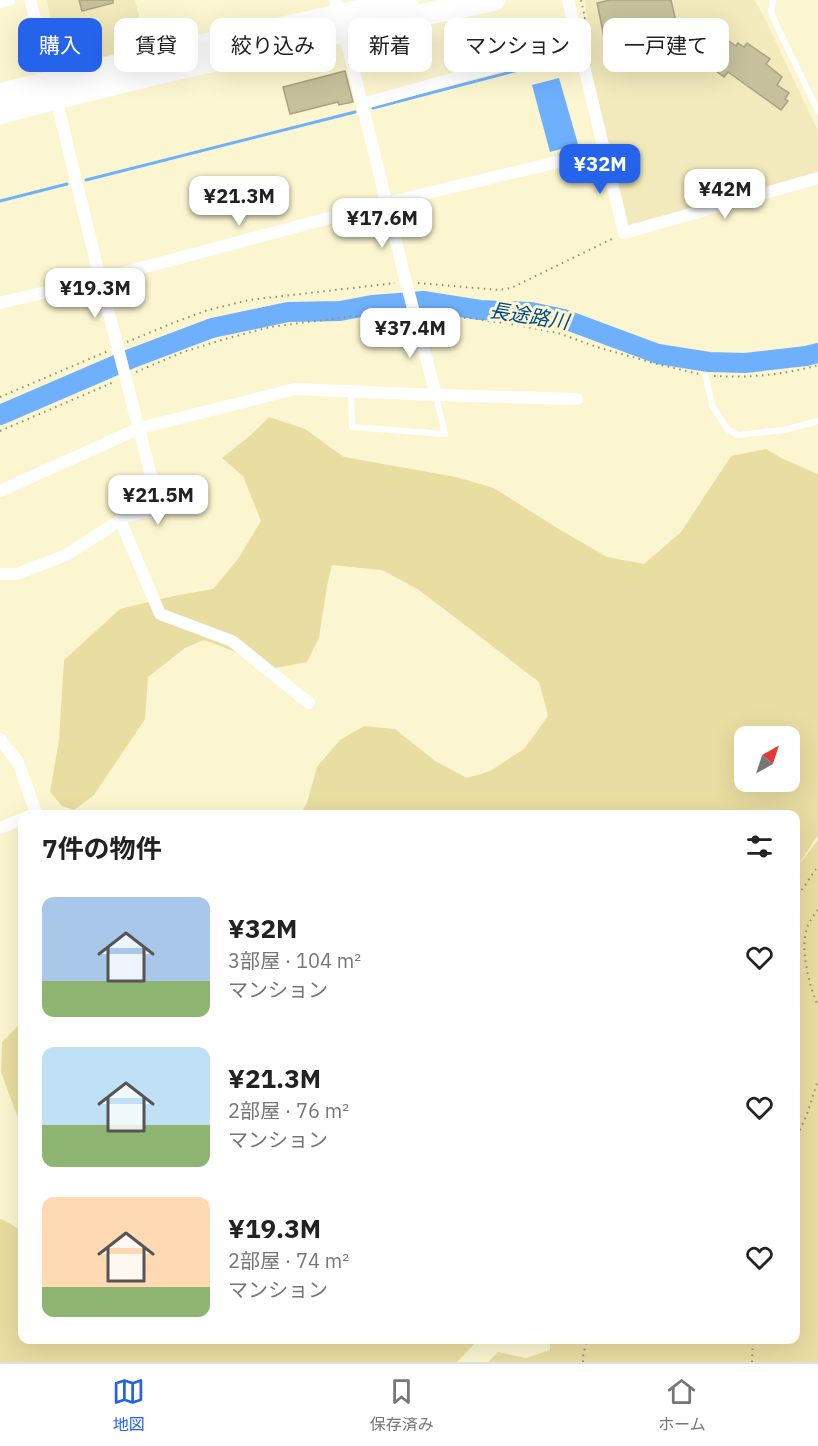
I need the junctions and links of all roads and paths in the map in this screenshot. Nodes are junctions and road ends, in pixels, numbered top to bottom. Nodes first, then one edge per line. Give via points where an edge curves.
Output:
1 (9, 0) edge
2 (30, 0) edge
3 (408, 0) edge
4 (494, 0) edge
5 (568, 0) edge
6 (773, 0) edge
7 (0, 2) edge
8 (339, 15) edge
9 (572, 18) edge
10 (477, 72) edge
11 (585, 72) edge
12 (54, 90) junction
13 (0, 94) edge
14 (362, 104) junction
15 (818, 111) edge
16 (0, 113) edge
17 (604, 151) junction
18 (818, 178) edge
19 (386, 203) junction
20 (624, 233) junction
21 (100, 279) junction
22 (406, 284) junction
23 (0, 303) edge
24 (414, 315) junction
25 (119, 349) junction
26 (818, 365) edge
27 (125, 375) junction
28 (706, 376) junction
29 (351, 391) junction
30 (435, 395) junction
31 (0, 397) edge
32 (577, 399) dead end
33 (818, 422) edge
34 (140, 428) junction
35 (0, 431) edge
36 (0, 491) edge
37 (120, 520) junction
38 (0, 574) edge
39 (309, 703) dead end
40 (0, 739) edge
41 (35, 810) edge
42 (18, 821) edge
43 (0, 828) edge
44 (818, 866) edge
45 (800, 893) edge
46 (818, 910) edge
47 (818, 1006) edge
48 (818, 1080) edge
49 (800, 1130) edge
50 (586, 1344) edge
51 (753, 1344) edge
52 (583, 1362) edge
53 (752, 1362) edge

1 - 7 street
2 - 12 street
3 - 8 highway
4 - 8 highway
5 - 9 street
6 - 15 lane via 771,12
8 - 12 highway
8 - 14 street
10 - 14 street
11 - 17 street
12 - 13 highway
12 - 16 highway
12 - 21 street
14 - 19 street
17 - 19 street
17 - 20 street
18 - 20 street
19 - 21 street
19 - 22 street
20 - 22 path via 511,288
21 - 23 street
21 - 25 street
22 - 24 street
22 - 25 path via 249,300 178,321
24 - 27 path via 354,316 270,327 183,352
24 - 28 path via 470,318 558,333
24 - 30 street
25 - 27 street
25 - 31 path
26 - 28 path via 765,376
27 - 34 street
27 - 35 path
28 - 33 lane via 712,405 727,429 738,435
29 - 30 street
29 - 30 lane via 352,427 445,434
29 - 34 street via 295,389
30 - 32 street
34 - 36 street
34 - 37 street via 160,510
37 - 38 street via 66,555 18,574
37 - 39 street via 160,614 232,641
40 - 41 street via 18,762
42 - 43 street
44 - 45 path
46 - 47 path via 809,923 805,942 808,982
48 - 49 path
50 - 52 path
51 - 53 path

